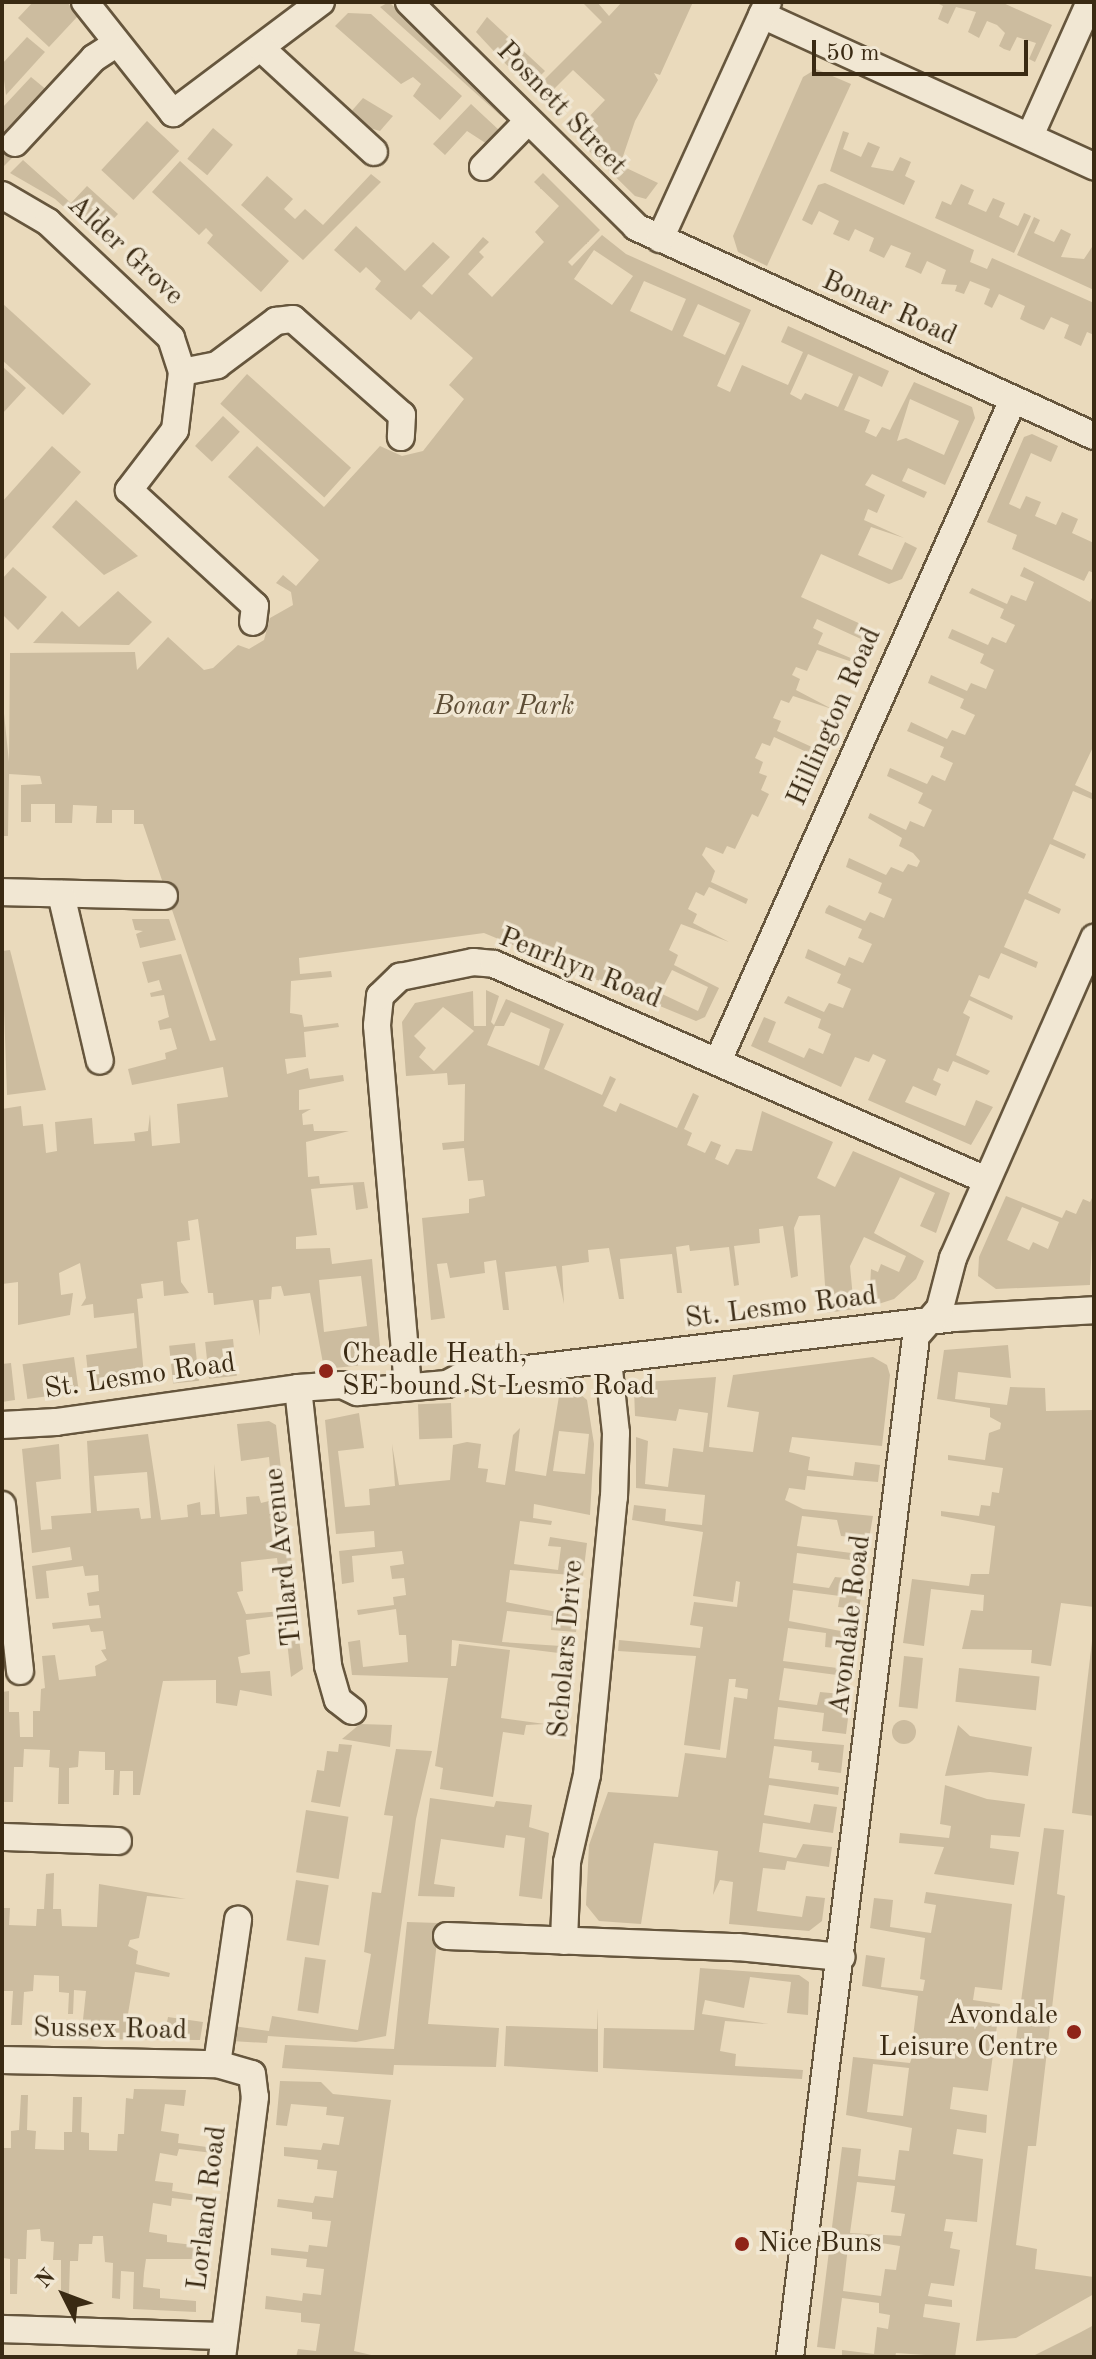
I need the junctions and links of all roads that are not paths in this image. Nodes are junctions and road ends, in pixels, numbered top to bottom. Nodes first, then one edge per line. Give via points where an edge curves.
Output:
1 (85, 2) edge
2 (321, 2) edge
3 (1090, 2) edge
4 (422, 7) edge
5 (765, 9) edge
6 (117, 43) junction
7 (262, 49) junction
8 (527, 122) junction
9 (1030, 136) junction
10 (15, 143) dead end
11 (374, 152) dead end
12 (1094, 166) edge
13 (483, 167) dead end
14 (2, 195) edge
15 (660, 239) junction
16 (182, 372) junction
17 (1013, 400) junction
18 (408, 421) dead end
19 (1094, 436) edge
20 (260, 610) dead end
21 (2, 892) edge
22 (61, 894) junction
23 (164, 896) dead end
24 (1094, 938) edge
25 (100, 1061) dead end
26 (718, 1061) junction
27 (986, 1180) junction
28 (1094, 1310) edge
29 (927, 1321) junction
30 (608, 1360) junction
31 (408, 1387) junction
32 (298, 1388) junction
33 (2, 1425) edge
34 (2, 1505) edge
35 (20, 1671) dead end
36 (352, 1711) dead end
37 (2, 1837) edge
38 (118, 1841) dead end
39 (238, 1920) dead end
40 (447, 1936) dead end
41 (564, 1941) junction
42 (842, 1957) junction
43 (2, 2060) edge
44 (217, 2064) junction
45 (246, 2070) joint
46 (2, 2329) edge
47 (223, 2346) edge
48 (790, 2357) edge

1 - 6 street
2 - 7 street
3 - 9 street
4 - 8 street, Posnett Street
5 - 9 street
5 - 15 street
6 - 7 street via 173,113
6 - 10 street via 94,58
7 - 11 street
8 - 13 street
8 - 15 street, Posnett Street via 625,219
9 - 12 street
14 - 16 street, Alder Grove via 48,222 157,321 177,350
15 - 17 street, Bonar Road
16 - 18 street via 217,365 276,321 288,318
16 - 20 street via 175,430 129,490
17 - 19 street, Bonar Road
17 - 26 street, Hillington Road
21 - 22 street
22 - 23 street
22 - 25 street
24 - 27 street, Avondale Road
26 - 27 street, Penrhyn Road
26 - 31 street, Penrhyn Road via 494,964 460,964 388,983 380,996 377,1025
27 - 29 street, Avondale Road via 946,1277 940,1308
28 - 29 street, St. Lesmo Road
29 - 30 street, St. Lesmo Road
29 - 42 street, Avondale Road via 916,1336
30 - 31 street, St. Lesmo Road
30 - 41 street, Scholars Drive via 616,1433 614,1497 587,1775 567,1862
31 - 32 street, St. Lesmo Road
32 - 33 street, St. Lesmo Road
32 - 36 street, Tillard Avenue via 329,1675 338,1700
34 - 35 street
37 - 38 street
39 - 44 street, Sussex Road
40 - 41 street
41 - 42 street
42 - 48 street, Avondale Road
43 - 44 street, Sussex Road
44 - 45 street, Sussex Road
45 - 47 street, Lorland Road via 254,2081 255,2097
46 - 47 street

